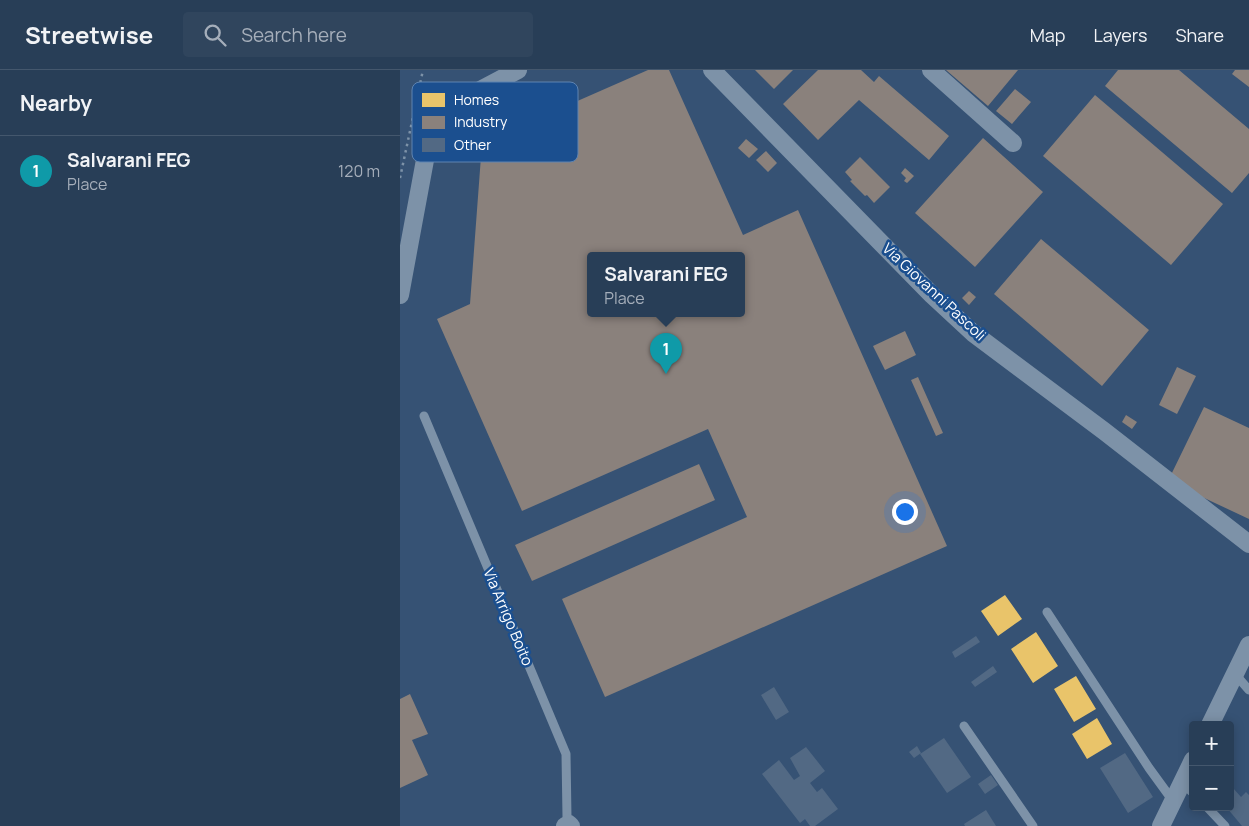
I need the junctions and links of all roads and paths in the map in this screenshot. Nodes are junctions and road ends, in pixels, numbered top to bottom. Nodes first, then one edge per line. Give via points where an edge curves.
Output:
1 (518, 70) edge
2 (712, 70) edge
3 (931, 70) edge
4 (495, 82) edge
5 (412, 122) edge
6 (1013, 143) dead end
7 (425, 162) edge
8 (400, 178) edge
9 (400, 295) edge
10 (424, 416) dead end
11 (1249, 544) edge
12 (1047, 612) dead end
13 (1249, 645) edge
14 (1235, 674) junction
15 (1249, 690) edge
16 (1212, 721) edge
17 (964, 726) dead end
18 (1192, 766) edge
19 (1187, 787) edge
20 (1173, 801) junction
21 (1211, 811) edge
22 (568, 825) edge
23 (1033, 826) edge
24 (1160, 826) edge
25 (1226, 826) edge

1 - 4 street
2 - 11 street, Via Giovanni Pascoli via 973,333
3 - 6 street
5 - 8 path
7 - 9 street
10 - 22 lane, Via Arrigo Boito via 566,754
12 - 20 lane
13 - 14 street
14 - 15 lane
14 - 16 street
17 - 23 lane
18 - 19 street
19 - 20 street
20 - 24 street
21 - 25 lane

